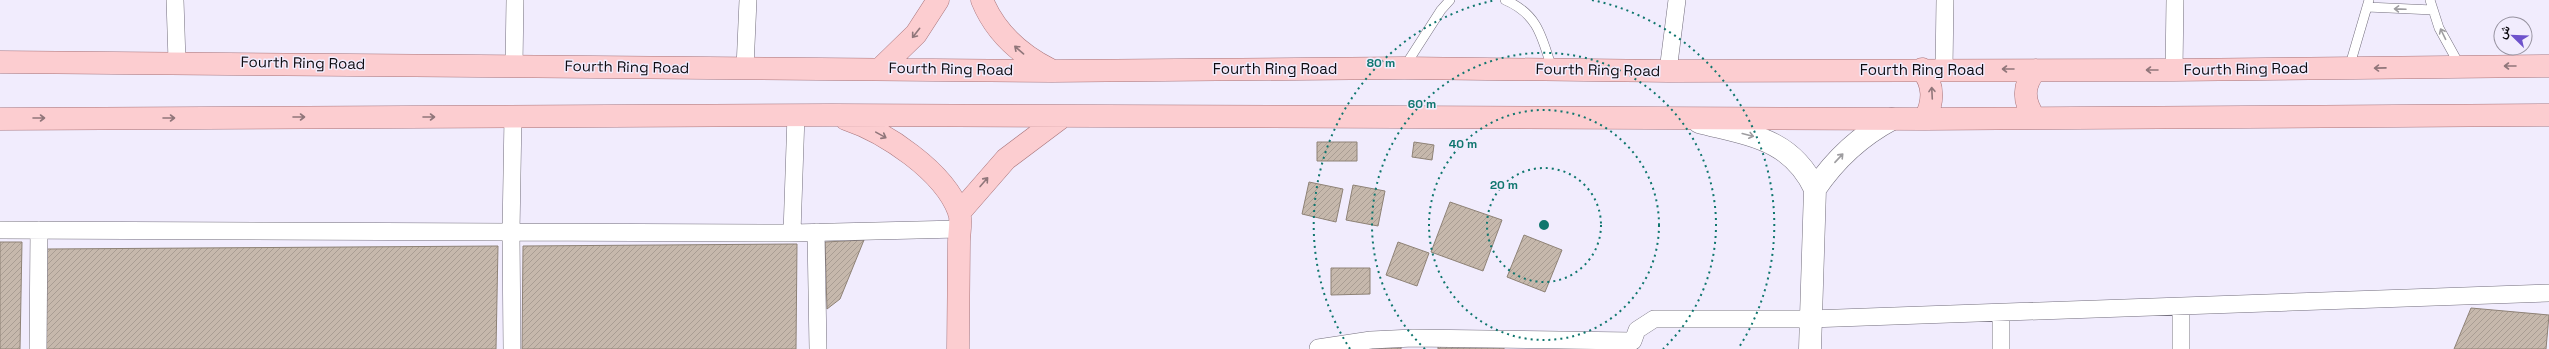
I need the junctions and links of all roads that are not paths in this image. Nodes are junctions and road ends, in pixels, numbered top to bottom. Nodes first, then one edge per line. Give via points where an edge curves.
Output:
1 (175, 0) edge
2 (515, 0) edge
3 (748, 0) edge
4 (938, 0) edge
5 (982, 0) edge
6 (1450, 0) edge
7 (1505, 0) edge
8 (1677, 0) edge
9 (1945, 0) edge
10 (2175, 0) edge
11 (2430, 0) edge
12 (2368, 4) edge
13 (2433, 10) junction
14 (177, 61) junction
15 (0, 62) edge
16 (514, 65) junction
17 (2460, 66) junction
18 (2549, 66) edge
19 (745, 68) junction
20 (1404, 68) junction
21 (2349, 68) junction
22 (880, 69) junction
23 (1552, 69) junction
24 (1922, 69) junction
25 (1944, 69) junction
26 (2036, 70) junction
27 (2174, 70) junction
28 (1052, 71) junction
29 (1668, 71) junction
30 (796, 115) junction
31 (832, 115) junction
32 (2549, 115) edge
33 (513, 116) junction
34 (1062, 117) junction
35 (0, 118) edge
36 (1683, 118) junction
37 (2035, 118) junction
38 (1892, 119) junction
39 (1925, 119) junction
40 (1815, 189) junction
41 (959, 221) junction
42 (0, 230) edge
43 (39, 230) junction
44 (510, 232) junction
45 (816, 232) junction
46 (792, 233) junction
47 (2549, 293) edge
48 (2181, 307) junction
49 (2001, 313) junction
50 (1810, 319) junction
51 (1632, 345) edge
52 (1318, 348) edge
53 (38, 349) edge
54 (512, 349) edge
55 (818, 349) edge
56 (958, 349) edge
57 (1810, 349) edge
58 (2001, 349) edge
59 (2181, 349) edge

1 - 14 street
2 - 16 street
3 - 19 street
4 -> 22 main road via 916,34
28 -> 5 main road via 1012,44 992,19
6 - 20 lane
7 - 23 lane via 1524,9 1532,17 1542,37
8 - 29 street
9 - 25 street
10 - 27 street
11 - 13 lane
13 -> 12 lane
12 - 21 lane
17 -> 13 lane via 2439,28
14 - 15 main road, Fourth Ring Road
14 - 16 main road, Fourth Ring Road
16 - 19 main road, Fourth Ring Road
18 -> 17 main road, Fourth Ring Road
17 -> 21 main road, Fourth Ring Road
19 - 22 main road, Fourth Ring Road
20 - 23 main road, Fourth Ring Road
20 - 28 main road, Fourth Ring Road
21 - 27 main road, Fourth Ring Road
22 - 28 main road, Fourth Ring Road
23 - 29 main road, Fourth Ring Road
24 - 25 main road, Fourth Ring Road
24 - 29 main road, Fourth Ring Road
39 -> 24 main road via 1932,102 1932,94 1931,85
26 -> 25 main road, Fourth Ring Road
27 -> 26 main road, Fourth Ring Road
26 - 37 main road via 2027,81 2025,95 2026,104
30 - 31 main road
30 - 33 main road
30 - 46 street
31 - 34 main road
31 -> 41 main road via 883,135 906,150 945,190
32 - 37 main road
35 -> 33 main road
33 - 44 street
34 - 36 main road
41 -> 34 main road via 1006,159
36 - 38 main road
36 -> 40 street via 1754,136 1778,145 1800,163
37 - 39 main road
38 - 39 main road
40 -> 38 street via 1827,171 1846,151 1874,129
40 - 50 street
41 - 45 street
41 - 56 main road
42 - 43 street
43 - 44 street
43 - 53 street
44 - 46 street
44 - 54 street
45 - 46 street
45 - 55 street
47 - 48 street
48 - 49 street
48 - 59 street
49 - 50 street
49 - 58 street
50 - 51 street via 1654,319 1637,330
50 - 57 street
51 - 52 street via 1413,338 1371,340

